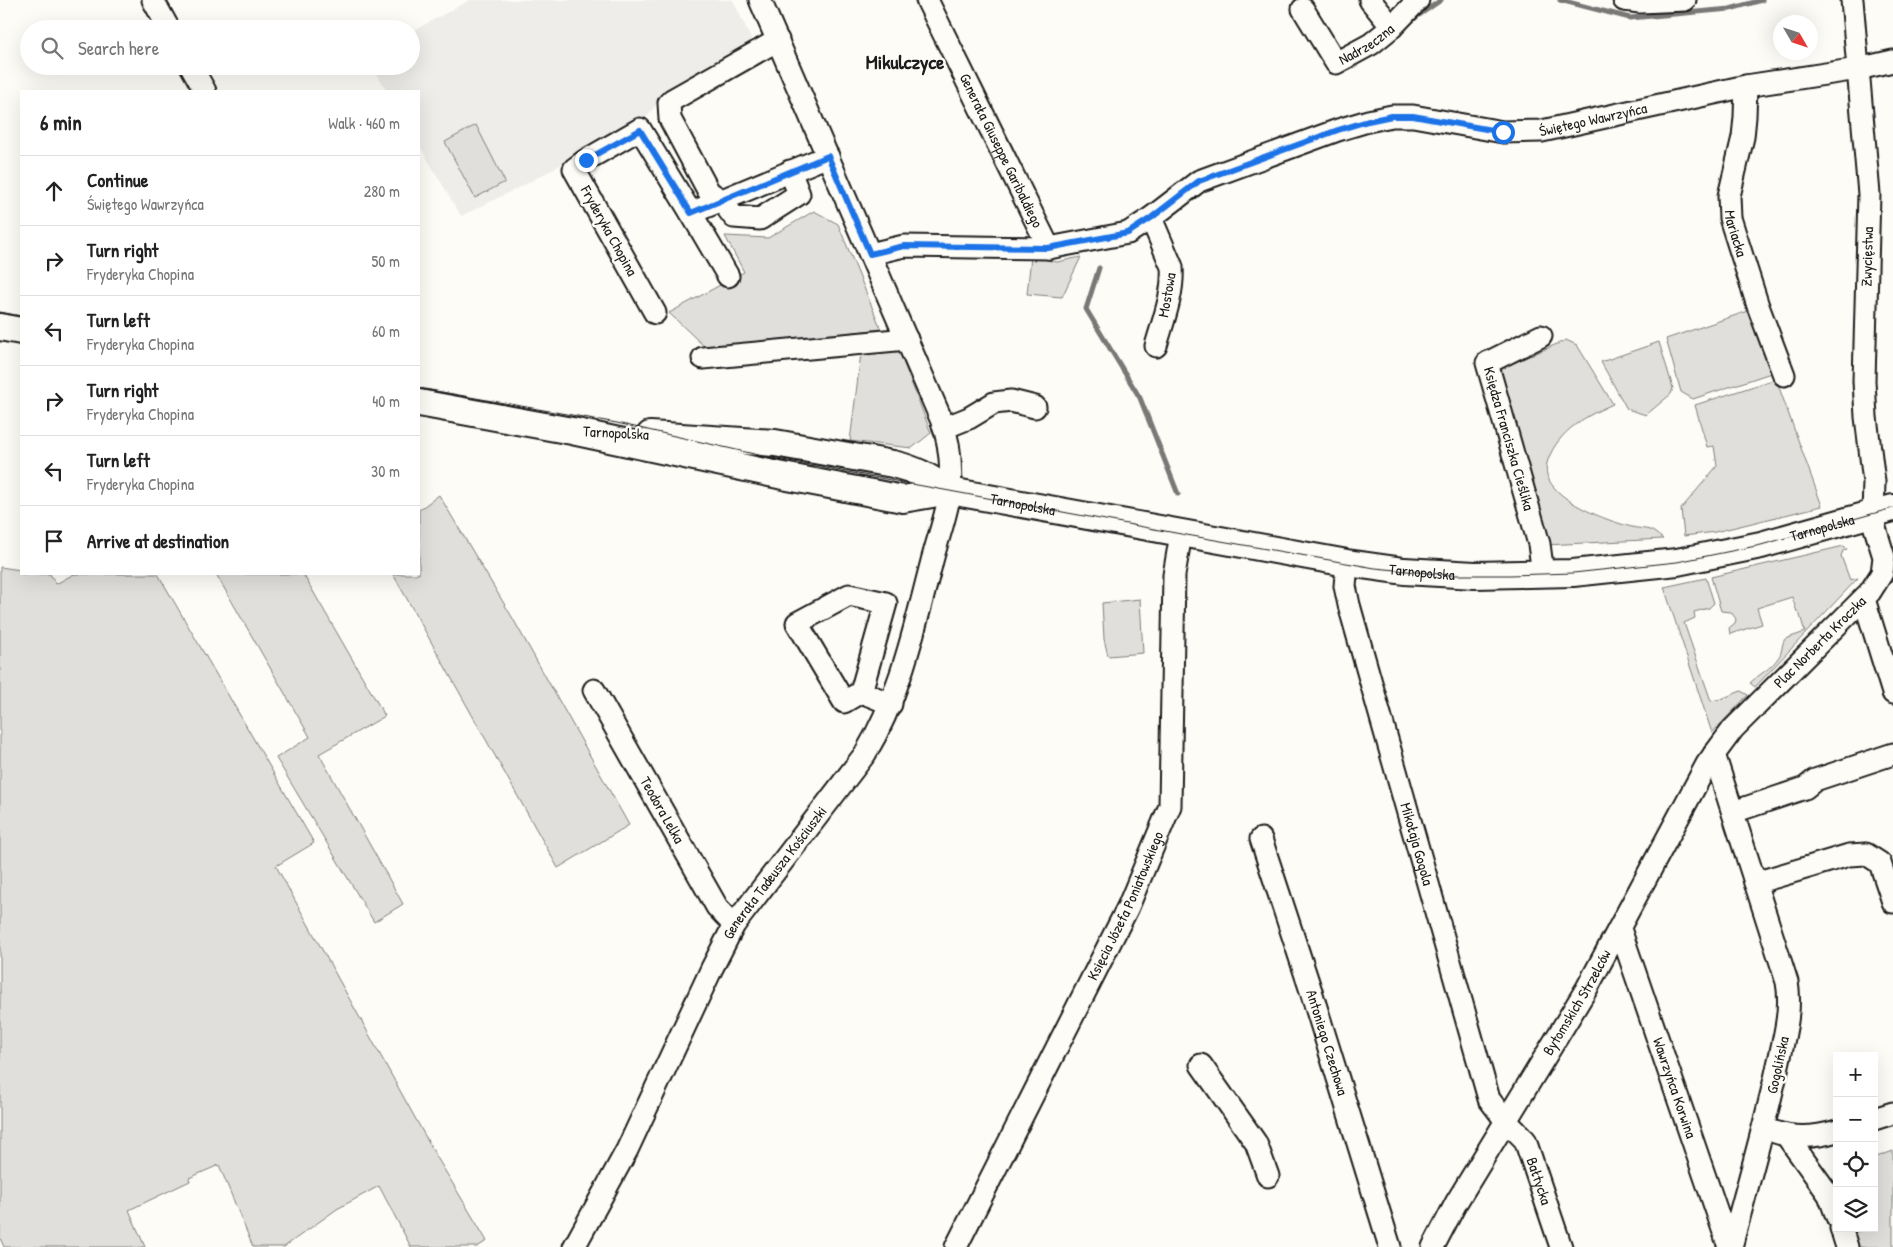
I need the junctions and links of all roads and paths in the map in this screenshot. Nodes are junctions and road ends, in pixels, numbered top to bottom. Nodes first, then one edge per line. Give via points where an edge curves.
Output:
1 (153, 0) edge
2 (760, 0) edge
3 (927, 0) edge
4 (1370, 0) edge
5 (1418, 0) edge
6 (1624, 0) edge
7 (1686, 0) edge
8 (1852, 0) edge
9 (1303, 9) dead end
10 (165, 20) edge
11 (1392, 27) junction
12 (778, 40) junction
13 (1893, 62) edge
14 (1858, 69) junction
15 (196, 75) edge
16 (1746, 86) junction
17 (204, 90) edge
18 (828, 156) junction
19 (790, 171) junction
20 (721, 200) junction
21 (691, 213) junction
22 (1151, 218) junction
23 (1048, 248) junction
24 (870, 254) junction
25 (728, 276) dead end
26 (656, 313) dead end
27 (0, 327) edge
28 (20, 331) edge
29 (1542, 336) dead end
30 (907, 339) junction
31 (1156, 346) dead end
32 (702, 358) dead end
33 (1784, 375) dead end
34 (420, 403) edge
35 (1035, 407) dead end
36 (944, 428) junction
37 (950, 492) junction
38 (1883, 511) edge
39 (1181, 534) junction
40 (1347, 563) junction
41 (1543, 574) junction
42 (1864, 599) junction
43 (594, 690) dead end
44 (861, 692) junction
45 (1893, 693) edge
46 (892, 704) junction
47 (1714, 754) junction
48 (1893, 754) edge
49 (1733, 812) junction
50 (1261, 839) dead end
51 (1756, 883) junction
52 (1893, 902) edge
53 (734, 925) junction
54 (1620, 929) junction
55 (1201, 1065) dead end
56 (1893, 1113) edge
57 (1878, 1118) edge
58 (1506, 1120) junction
59 (1763, 1128) junction
60 (1833, 1132) edge
61 (1786, 1135) junction
62 (1268, 1176) dead end
63 (1833, 1206) edge
64 (1842, 1232) edge
65 (574, 1247) edge
66 (956, 1247) edge
67 (1390, 1247) edge
68 (1433, 1247) edge
69 (1561, 1247) edge
70 (1730, 1247) edge
71 (1847, 1247) edge

1 - 10 street
2 - 12 street
3 - 23 street, Generała Giuseppe Garibaldiego
4 - 11 street
5 - 11 street, Nadrzeczna
6 - 7 street
8 - 14 street, Zwycięstwa
9 - 11 street, Nadrzeczna via 1336,63 1371,44
12 - 18 street
12 - 20 street via 669,103 670,120 709,192
13 - 14 street, Świętego Wawrzyńca
14 - 16 street, Świętego Wawrzyńca
14 - 38 street, Zwycięstwa via 1869,194 1866,417 1874,482
15 - 17 street
16 - 22 street, Świętego Wawrzyńca via 1542,131 1503,132 1413,116 1368,121 1199,181
16 - 33 street, Mariacka via 1746,117 1729,196 1730,218
18 - 19 street
18 - 24 street
19 - 20 street
19 - 20 street via 800,194 760,219 734,217
20 - 21 street
21 - 25 street
21 - 26 street, Fryderyka Chopina via 640,130 574,169
22 - 23 street, Świętego Wawrzyńca via 1128,233
22 - 31 street, Mostowa via 1172,267 1170,293
23 - 24 street, Świętego Wawrzyńca via 904,246
24 - 30 street
27 - 28 main road
29 - 41 street, Księdza Franciszka Cieślika via 1487,363 1539,544
30 - 32 street
30 - 36 street
34 - 37 main road, Tarnopolska via 903,499
35 - 36 street via 1011,401 994,403
36 - 37 street via 950,460
37 - 39 main road, Tarnopolska
37 - 46 street, Generała Tadeusza Kościuszki
38 - 41 main road, Tarnopolska via 1770,543 1703,557 1612,570
38 - 42 street, Plac Norberta Kroczka via 1875,528 1884,565 1878,582
39 - 40 main road, Tarnopolska
39 - 66 street, Księcia Józefa Poniatowskiego via 1174,575 1170,806 1128,908
40 - 41 main road, Tarnopolska via 1449,574
40 - 58 street, Mikołaja Gogola via 1344,586 1359,643 1489,1099
42 - 45 street
42 - 47 street, Plac Norberta Kroczka via 1733,729
43 - 53 street, Teodora Lelka via 717,907
44 - 44 street via 844,702 797,623 849,595 886,603
44 - 46 street
46 - 53 street, Generała Tadeusza Kościuszki via 865,754
47 - 49 street, Gogolińska
47 - 54 street, Bytomskich Strzelców
48 - 49 street
49 - 51 street, Gogolińska
50 - 67 street, Antoniego Czechowa
51 - 52 street via 1849,855 1866,854 1880,862
51 - 59 street, Gogolińska via 1789,995 1786,1026
53 - 65 street, Generała Tadeusza Kościuszki via 627,1150
54 - 58 street, Bytomskich Strzelców
54 - 70 street, Wawrzyńca Korwina
55 - 62 street via 1256,1143
56 - 57 street
58 - 68 street, Bytomskich Strzelców
58 - 69 street, Bałtycka via 1525,1140
59 - 61 street
59 - 70 street, Gogolińska
60 - 61 street via 1821,1136
61 - 63 street via 1829,1195
64 - 71 street

